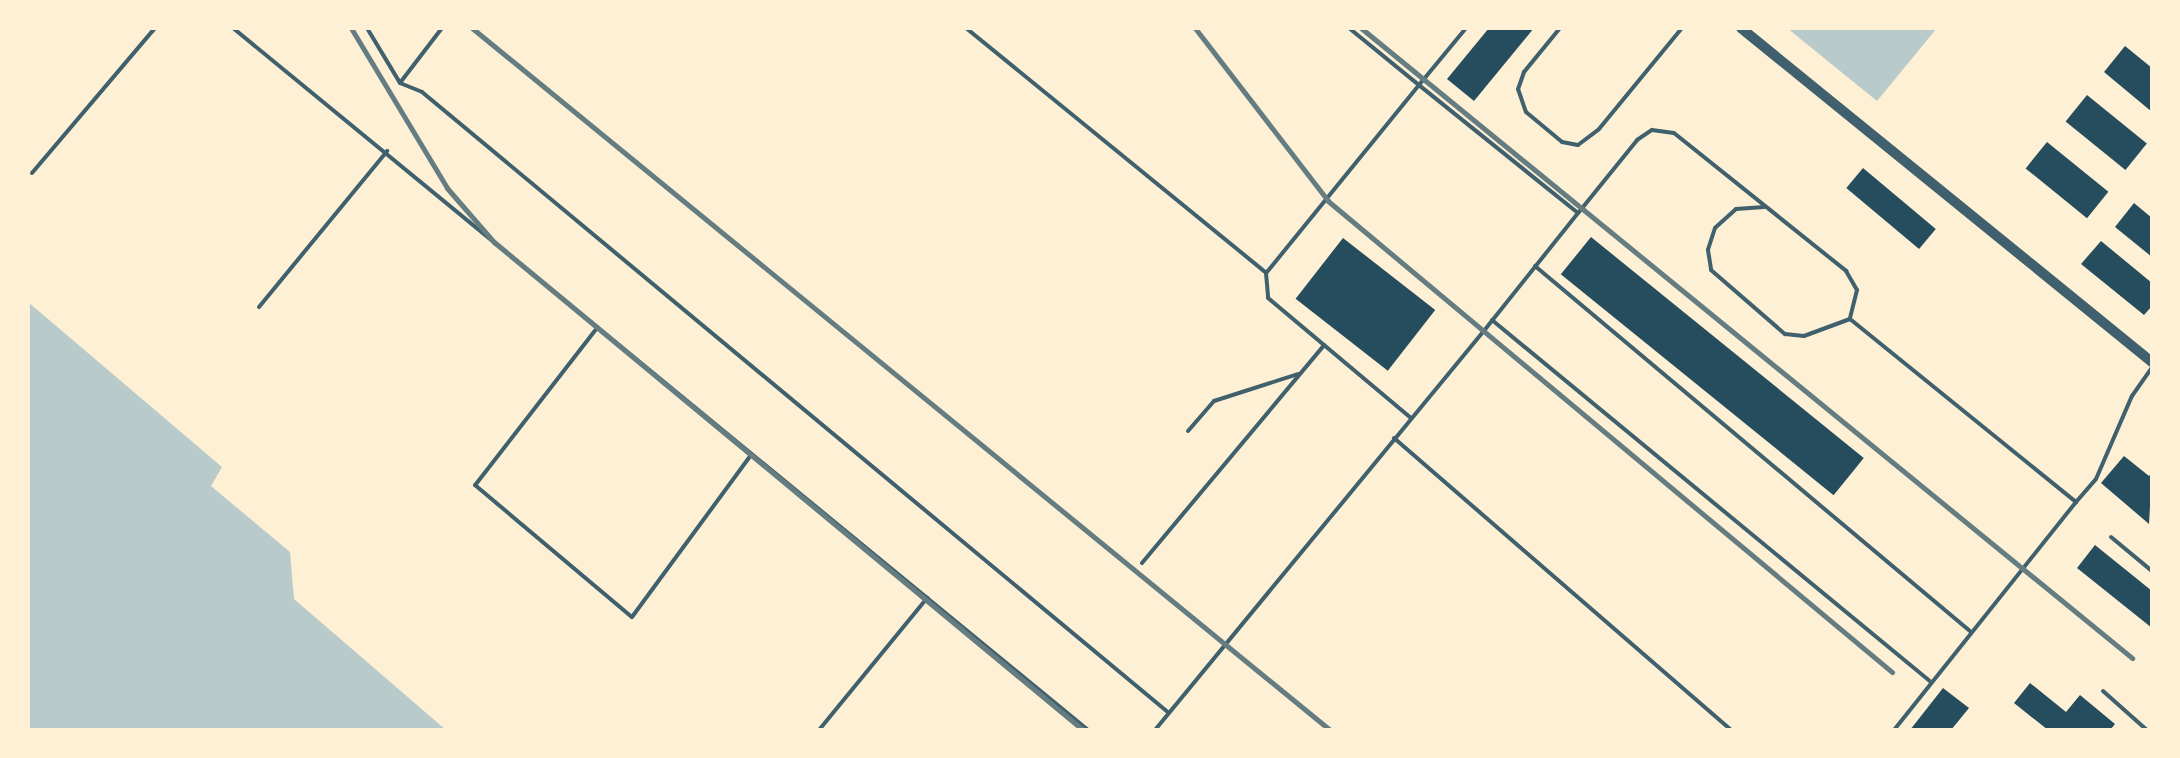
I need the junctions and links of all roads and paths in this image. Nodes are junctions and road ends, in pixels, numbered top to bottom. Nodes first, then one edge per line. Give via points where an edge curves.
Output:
1 (155, 28) edge
2 (233, 28) edge
3 (367, 28) edge
4 (442, 28) edge
5 (966, 28) edge
6 (1349, 28) edge
7 (1466, 28) edge
8 (1560, 28) edge
9 (1682, 28) edge
10 (1741, 28) edge
11 (400, 83) junction
12 (1419, 85) junction
13 (387, 151) junction
14 (32, 173) dead end
15 (1766, 207) junction
16 (1578, 213) junction
17 (1535, 266) junction
18 (1266, 273) junction
19 (259, 307) dead end
20 (1850, 319) junction
21 (1492, 320) junction
22 (598, 327) junction
23 (1324, 345) junction
24 (2151, 359) edge
25 (1301, 373) junction
26 (1411, 418) junction
27 (1188, 431) dead end
28 (1394, 438) junction
29 (751, 455) junction
30 (2076, 502) junction
31 (2111, 537) dead end
32 (1142, 563) dead end
33 (2152, 571) edge
34 (927, 598) junction
35 (1971, 632) junction
36 (1931, 682) junction
37 (2103, 691) dead end
38 (1169, 713) junction
39 (819, 730) edge
40 (1088, 730) edge
41 (1155, 730) edge
42 (1731, 730) edge
43 (1894, 730) edge
44 (2147, 730) edge

1 - 14 lane
2 - 13 lane
3 - 11 lane
4 - 11 lane
5 - 18 lane
6 - 12 lane
7 - 12 lane
8 - 9 lane via 1524,72 1518,89 1526,112 1562,142 1578,145 1599,129
10 - 24 street
11 - 38 lane via 422,92
12 - 16 lane
12 - 18 lane
13 - 19 lane
13 - 22 lane
15 - 16 lane via 1674,133 1652,130 1637,140
15 - 20 lane via 1846,271 1857,290
15 - 20 lane via 1736,209 1715,228 1708,250 1711,270 1785,334 1813,334
16 - 17 lane
17 - 21 lane
17 - 35 lane
18 - 23 lane via 1268,298
20 - 30 lane
21 - 26 lane
21 - 36 lane
22 - 29 lane
22 - 29 lane via 475,485 632,617
23 - 25 lane
23 - 26 lane
24 - 30 lane via 2096,479
25 - 27 lane via 1214,401
25 - 32 lane
26 - 28 lane
28 - 38 lane
28 - 42 lane
29 - 34 lane
30 - 35 lane
31 - 33 lane
34 - 39 lane
34 - 40 lane
35 - 36 lane
36 - 43 lane
37 - 44 lane
38 - 41 lane

